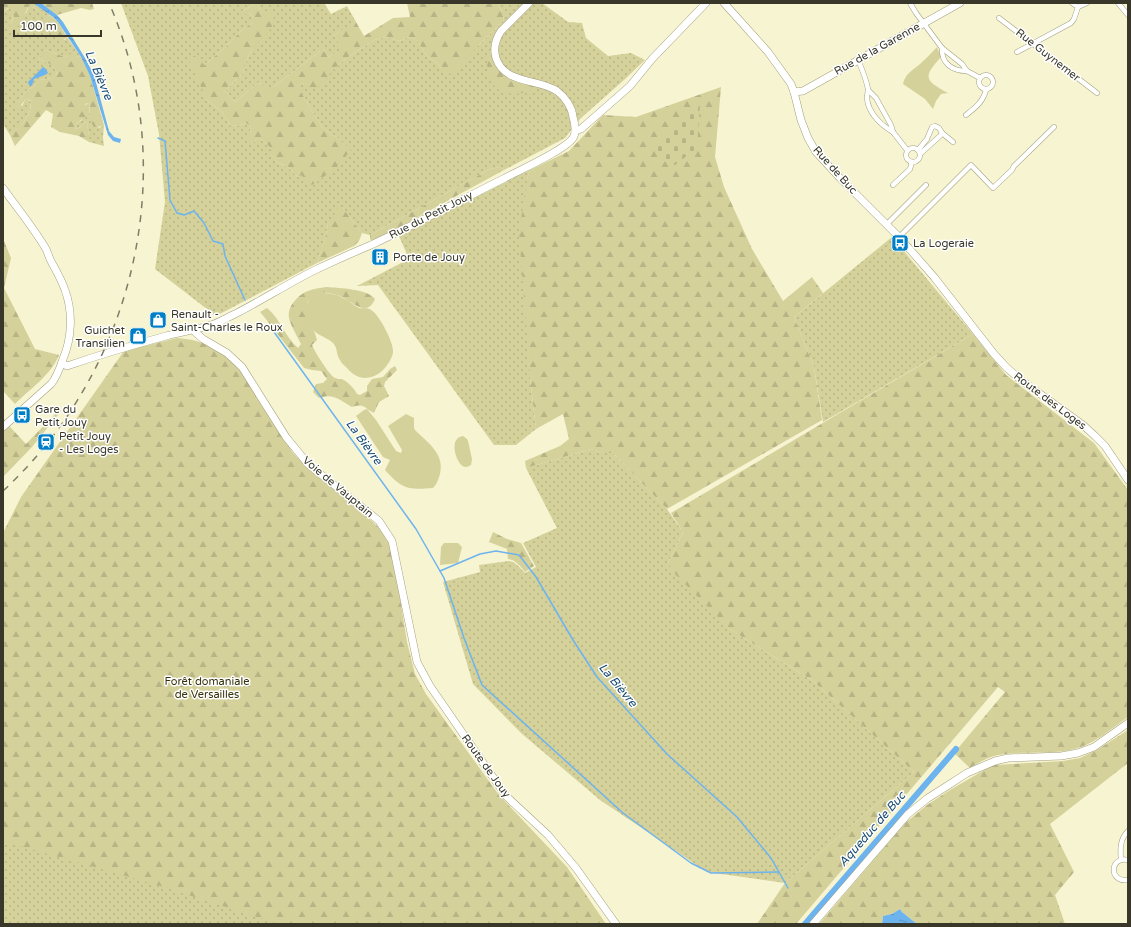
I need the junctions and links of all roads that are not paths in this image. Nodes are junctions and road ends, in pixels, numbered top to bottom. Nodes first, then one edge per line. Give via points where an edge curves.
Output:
1 (529, 3) edge
2 (706, 3) edge
3 (724, 3) edge
4 (910, 3) edge
5 (960, 3) edge
6 (1072, 3) edge
7 (1087, 3) edge
8 (1118, 3) edge
9 (1078, 7) junction
10 (1128, 15) edge
11 (999, 18) dead end
12 (924, 23) junction
13 (1033, 44) junction
14 (942, 48) junction
15 (1017, 52) dead end
16 (858, 60) junction
17 (967, 71) junction
18 (980, 78) junction
19 (868, 90) junction
20 (986, 90) junction
21 (794, 92) junction
22 (1097, 93) dead end
23 (966, 115) dead end
24 (1054, 127) dead end
25 (576, 131) junction
26 (893, 132) junction
27 (942, 133) junction
28 (953, 142) dead end
29 (907, 150) junction
30 (919, 152) junction
31 (912, 162) junction
32 (893, 185) dead end
33 (926, 185) dead end
34 (3, 188) edge
35 (887, 224) junction
36 (899, 237) junction
37 (970, 323) joint
38 (194, 329) junction
39 (62, 363) junction
40 (57, 372) junction
41 (3, 420) edge
42 (3, 427) edge
43 (1128, 480) edge
44 (402, 584) joint
45 (1128, 723) edge
46 (1128, 831) edge
47 (1121, 860) junction
48 (1128, 860) edge
49 (1128, 880) edge
50 (616, 924) edge
51 (813, 924) edge

1 - 25 street via 497,37 494,48 497,62 514,77 550,87 558,92 570,106
2 - 25 street, Rue du Petit Jouy via 652,59 630,86
3 - 21 street, Rue de Buc via 768,52
4 - 12 street
5 - 12 street, Rue de la Garenne
6 - 9 street
7 - 9 street
8 - 10 street
9 - 13 street via 1071,23
11 - 13 street, Rue Guynemer
12 - 14 street
12 - 16 street, Rue de la Garenne
13 - 15 street
13 - 22 street, Rue Guynemer
14 - 17 street
14 - 17 street via 942,55 951,68
16 - 19 street
16 - 21 street, Rue de la Garenne via 802,91
17 - 18 street
18 - 20 street via 980,87
18 - 20 street via 986,75 992,79 991,88
19 - 26 street via 876,98
19 - 26 street via 870,109 878,120
20 - 23 street via 978,106
21 - 35 street, Rue de Buc via 801,120 816,152
24 - 36 street via 993,188 971,165
25 - 38 street, Rue du Petit Jouy via 565,146 528,166 314,270 223,320
26 - 29 street
27 - 28 street
27 - 30 street
27 - 30 street via 939,128 932,127
29 - 30 street via 911,148
29 - 31 street via 907,159
30 - 31 street via 918,160
31 - 32 street via 910,169
33 - 35 street
34 - 39 street via 42,242 65,290 70,306 71,323 68,346
35 - 36 street, Rue de Buc
36 - 37 street, Rue de Buc
37 - 43 street, Route des Loges via 994,354 1017,377 1095,436
38 - 39 street, Rue du Petit Jouy via 67,366
38 - 44 street, Voie de Vauptain via 203,339 227,353 242,367 286,437 308,464 379,521 392,541
39 - 40 street
40 - 41 street
40 - 42 street via 51,384
44 - 50 street, Route de Jouy via 417,662 430,686 506,796 548,835 576,868
45 - 51 street via 1094,747 1078,753 995,760 947,786 908,814
46 - 47 street via 1120,846
47 - 48 street
47 - 49 street via 1114,868 1115,875 1120,880

